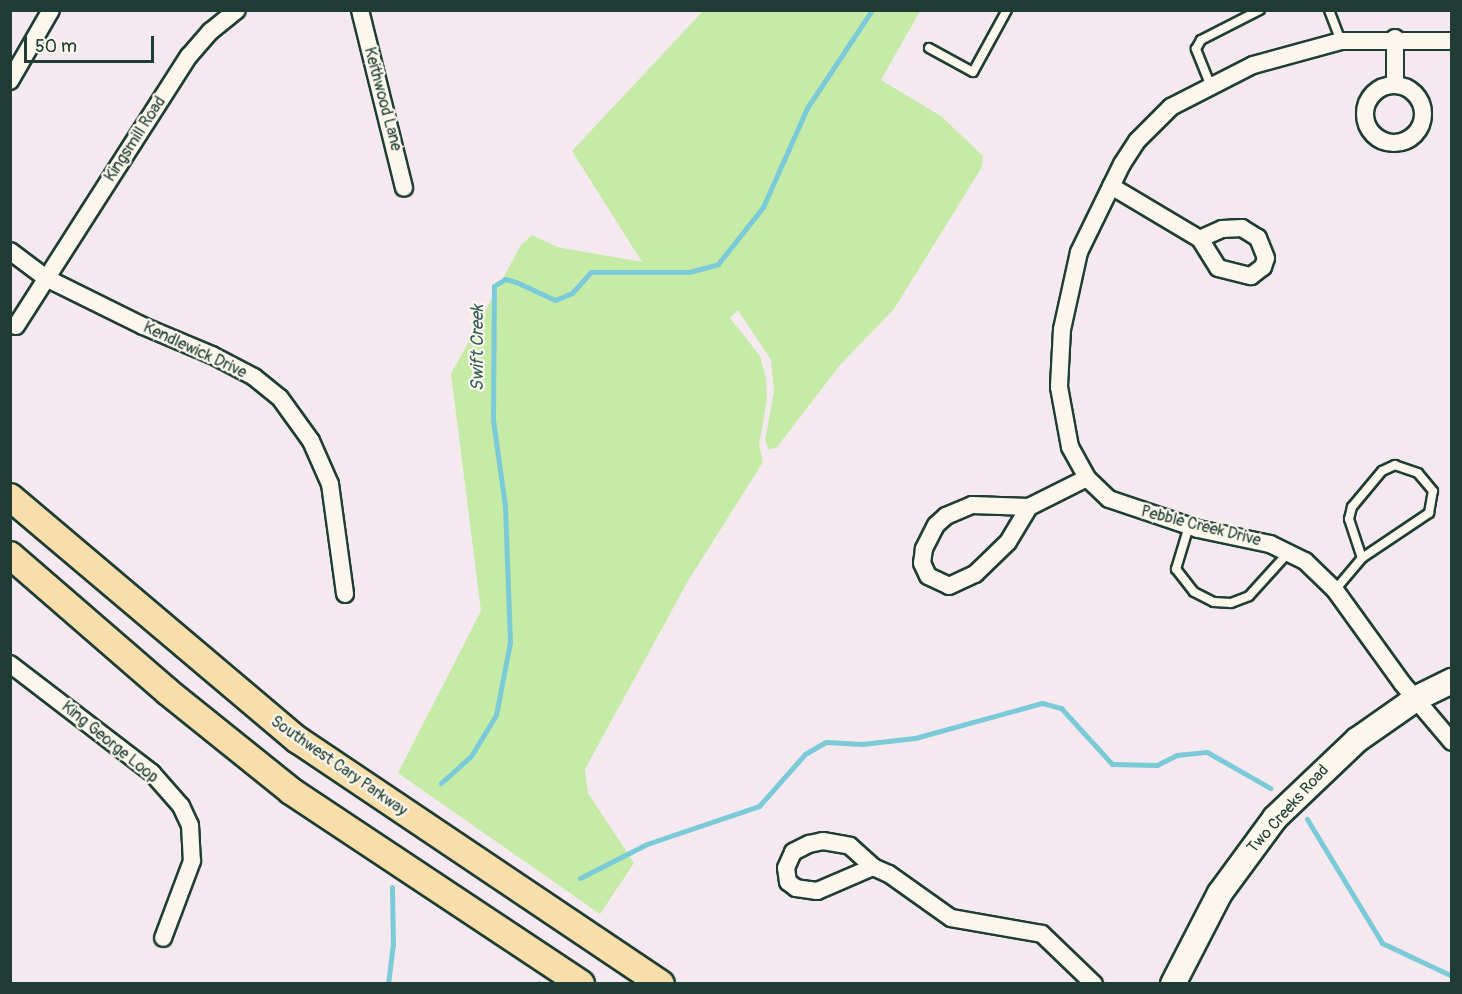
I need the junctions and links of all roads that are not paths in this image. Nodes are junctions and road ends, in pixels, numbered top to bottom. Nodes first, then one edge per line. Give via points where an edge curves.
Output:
1 (51, 10) edge
2 (237, 10) edge
3 (360, 10) edge
4 (1007, 10) edge
5 (1260, 10) edge
6 (1329, 10) edge
7 (1395, 38) junction
8 (1341, 41) junction
9 (1452, 41) edge
10 (929, 48) dead end
11 (10, 81) edge
12 (1210, 84) junction
13 (1395, 84) dead end
14 (1110, 186) junction
15 (405, 188) dead end
16 (1200, 239) dead end
17 (10, 251) edge
18 (46, 278) junction
19 (15, 326) dead end
20 (1087, 478) junction
21 (10, 497) edge
22 (1029, 507) junction
23 (1190, 526) junction
24 (1288, 553) junction
25 (10, 555) edge
26 (1362, 558) junction
27 (1335, 590) junction
28 (345, 594) dead end
29 (10, 664) edge
30 (1452, 681) edge
31 (1417, 698) junction
32 (1452, 742) edge
33 (873, 867) junction
34 (164, 938) dead end
35 (581, 984) edge
36 (662, 984) edge
37 (1094, 984) edge
38 (1173, 984) edge

1 - 11 street
2 - 18 street, Kingsmill Road via 189,56
3 - 15 street, Keithwood Lane
4 - 10 lane via 973,72
5 - 12 lane via 1201,40 1196,49
6 - 8 lane
7 - 8 street, Pebble Creek Drive
7 - 9 street, Pebble Creek Drive
7 - 13 street
8 - 12 street, Pebble Creek Drive via 1253,65
12 - 14 street, Pebble Creek Drive via 1171,107 1152,125 1133,147
14 - 16 street
14 - 20 street, Pebble Creek Drive via 1079,252 1062,329 1059,387 1064,423 1070,447
17 - 18 street, Kendlewick Drive
18 - 19 street
18 - 28 street, Kendlewick Drive via 213,355 254,377 280,398 311,441 330,484
20 - 22 street
20 - 23 street, Pebble Creek Drive via 1110,499
21 - 36 main road, Southwest Cary Parkway via 298,740
22 - 22 street via 1008,542 975,574 949,586 928,576 922,563 924,549 936,525 946,516 972,505
23 - 24 street, Pebble Creek Drive via 1235,534
23 - 24 lane via 1176,569 1194,592 1214,602 1231,603 1250,596
24 - 27 street, Pebble Creek Drive via 1305,561
25 - 35 main road via 168,692 291,791
26 - 26 lane via 1429,513 1433,491 1418,473 1395,465 1382,471 1352,507 1349,519
26 - 27 lane
27 - 31 street, Pebble Creek Drive via 1401,683
29 - 34 street, King George Loop via 152,774 181,806 190,825 192,861
30 - 31 street, Two Creeks Road
31 - 32 street, Pebble Creek Drive
31 - 38 street, Two Creeks Road via 1348,747 1275,818 1220,893
33 - 33 street via 817,891 796,888 788,882 786,868 793,852 823,841 850,846
33 - 37 street via 951,918 1042,934

